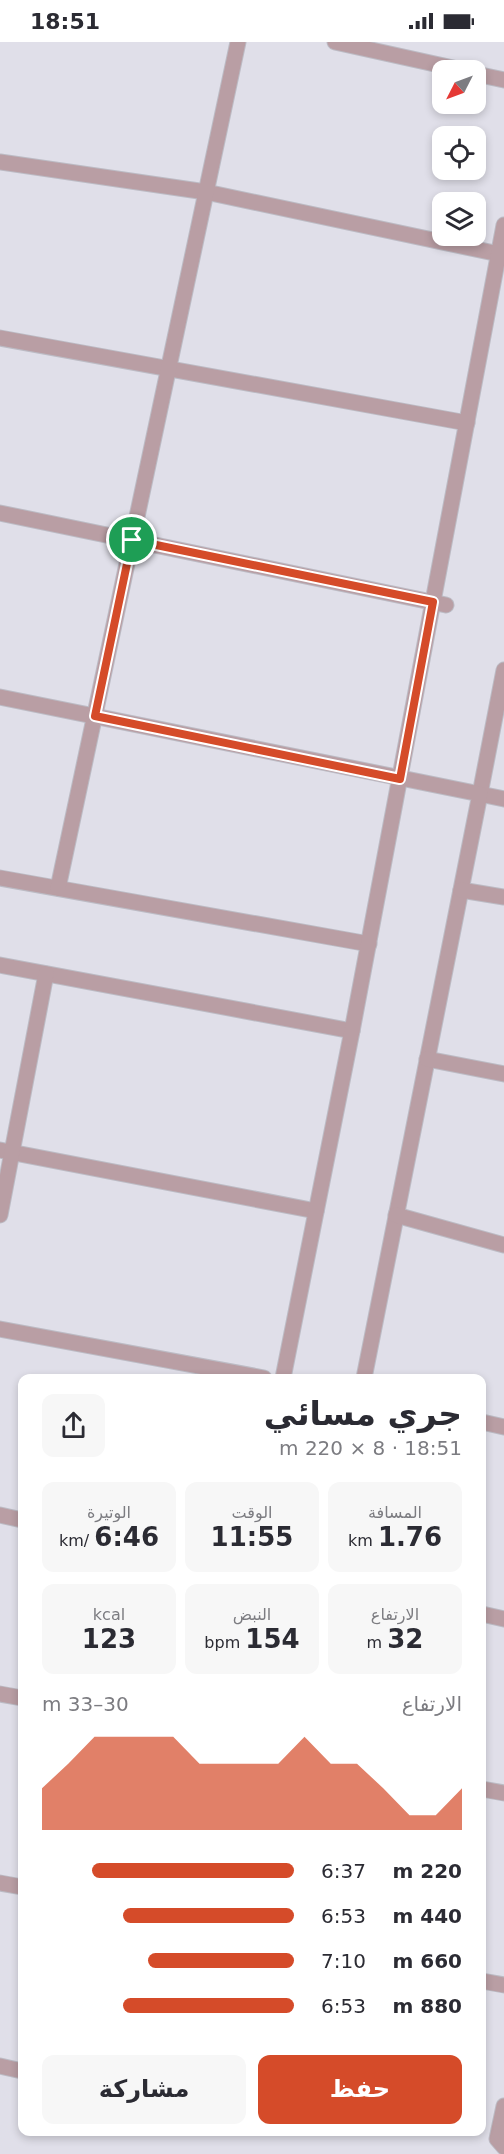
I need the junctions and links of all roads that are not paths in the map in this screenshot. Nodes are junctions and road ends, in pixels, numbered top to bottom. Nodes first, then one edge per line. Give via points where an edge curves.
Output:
1 (238, 42) edge
2 (335, 42) edge
3 (432, 63) edge
4 (486, 76) edge
5 (504, 80) edge
6 (0, 162) edge
7 (206, 192) junction
8 (504, 225) edge
9 (499, 254) junction
10 (0, 338) edge
11 (169, 367) junction
12 (467, 423) junction
13 (0, 513) edge
14 (132, 540) junction
15 (440, 603) junction
16 (504, 670) edge
17 (0, 697) edge
18 (95, 716) junction
19 (400, 779) junction
20 (480, 794) junction
21 (504, 799) edge
22 (0, 878) edge
23 (58, 888) junction
24 (461, 890) junction
25 (504, 897) edge
26 (369, 944) junction
27 (0, 965) edge
28 (46, 974) junction
29 (352, 1031) junction
30 (428, 1059) junction
31 (504, 1074) edge
32 (6, 1151) edge
33 (316, 1211) junction
34 (0, 1215) edge
35 (396, 1215) junction
36 (504, 1245) edge
37 (0, 1329) edge
38 (242, 1374) edge
39 (284, 1374) edge
40 (365, 1374) edge
41 (486, 1423) edge
42 (504, 1426) edge
43 (0, 1515) edge
44 (18, 1519) edge
45 (486, 1615) edge
46 (504, 1619) edge
47 (0, 1694) edge
48 (18, 1697) edge
49 (486, 1790) edge
50 (504, 1793) edge
51 (0, 1883) edge
52 (18, 1886) edge
53 (486, 1982) edge
54 (504, 1985) edge
55 (0, 2066) edge
56 (18, 2070) edge
57 (504, 2106) edge
58 (504, 2147) edge

1 - 7 street
2 - 3 street
4 - 5 street
6 - 7 street
7 - 9 street
7 - 11 street
8 - 9 street
9 - 12 street
10 - 11 street
11 - 12 street
11 - 14 street
12 - 15 street
13 - 14 street
14 - 15 street
14 - 18 street
15 - 19 street
16 - 20 street
17 - 18 street
18 - 19 street
18 - 23 street
19 - 20 street
19 - 26 street
20 - 21 street
20 - 24 street
22 - 23 street
23 - 26 street
24 - 25 street
24 - 30 street
26 - 29 street
27 - 28 street
28 - 29 street
28 - 32 street
29 - 33 street
30 - 31 street
30 - 35 street
32 - 33 street
32 - 34 street
33 - 39 street
35 - 36 street
35 - 40 street
37 - 38 street
41 - 42 street
43 - 44 street
45 - 46 street
47 - 48 street
49 - 50 street
51 - 52 street
53 - 54 street
55 - 56 street
57 - 58 street via 497,2139

